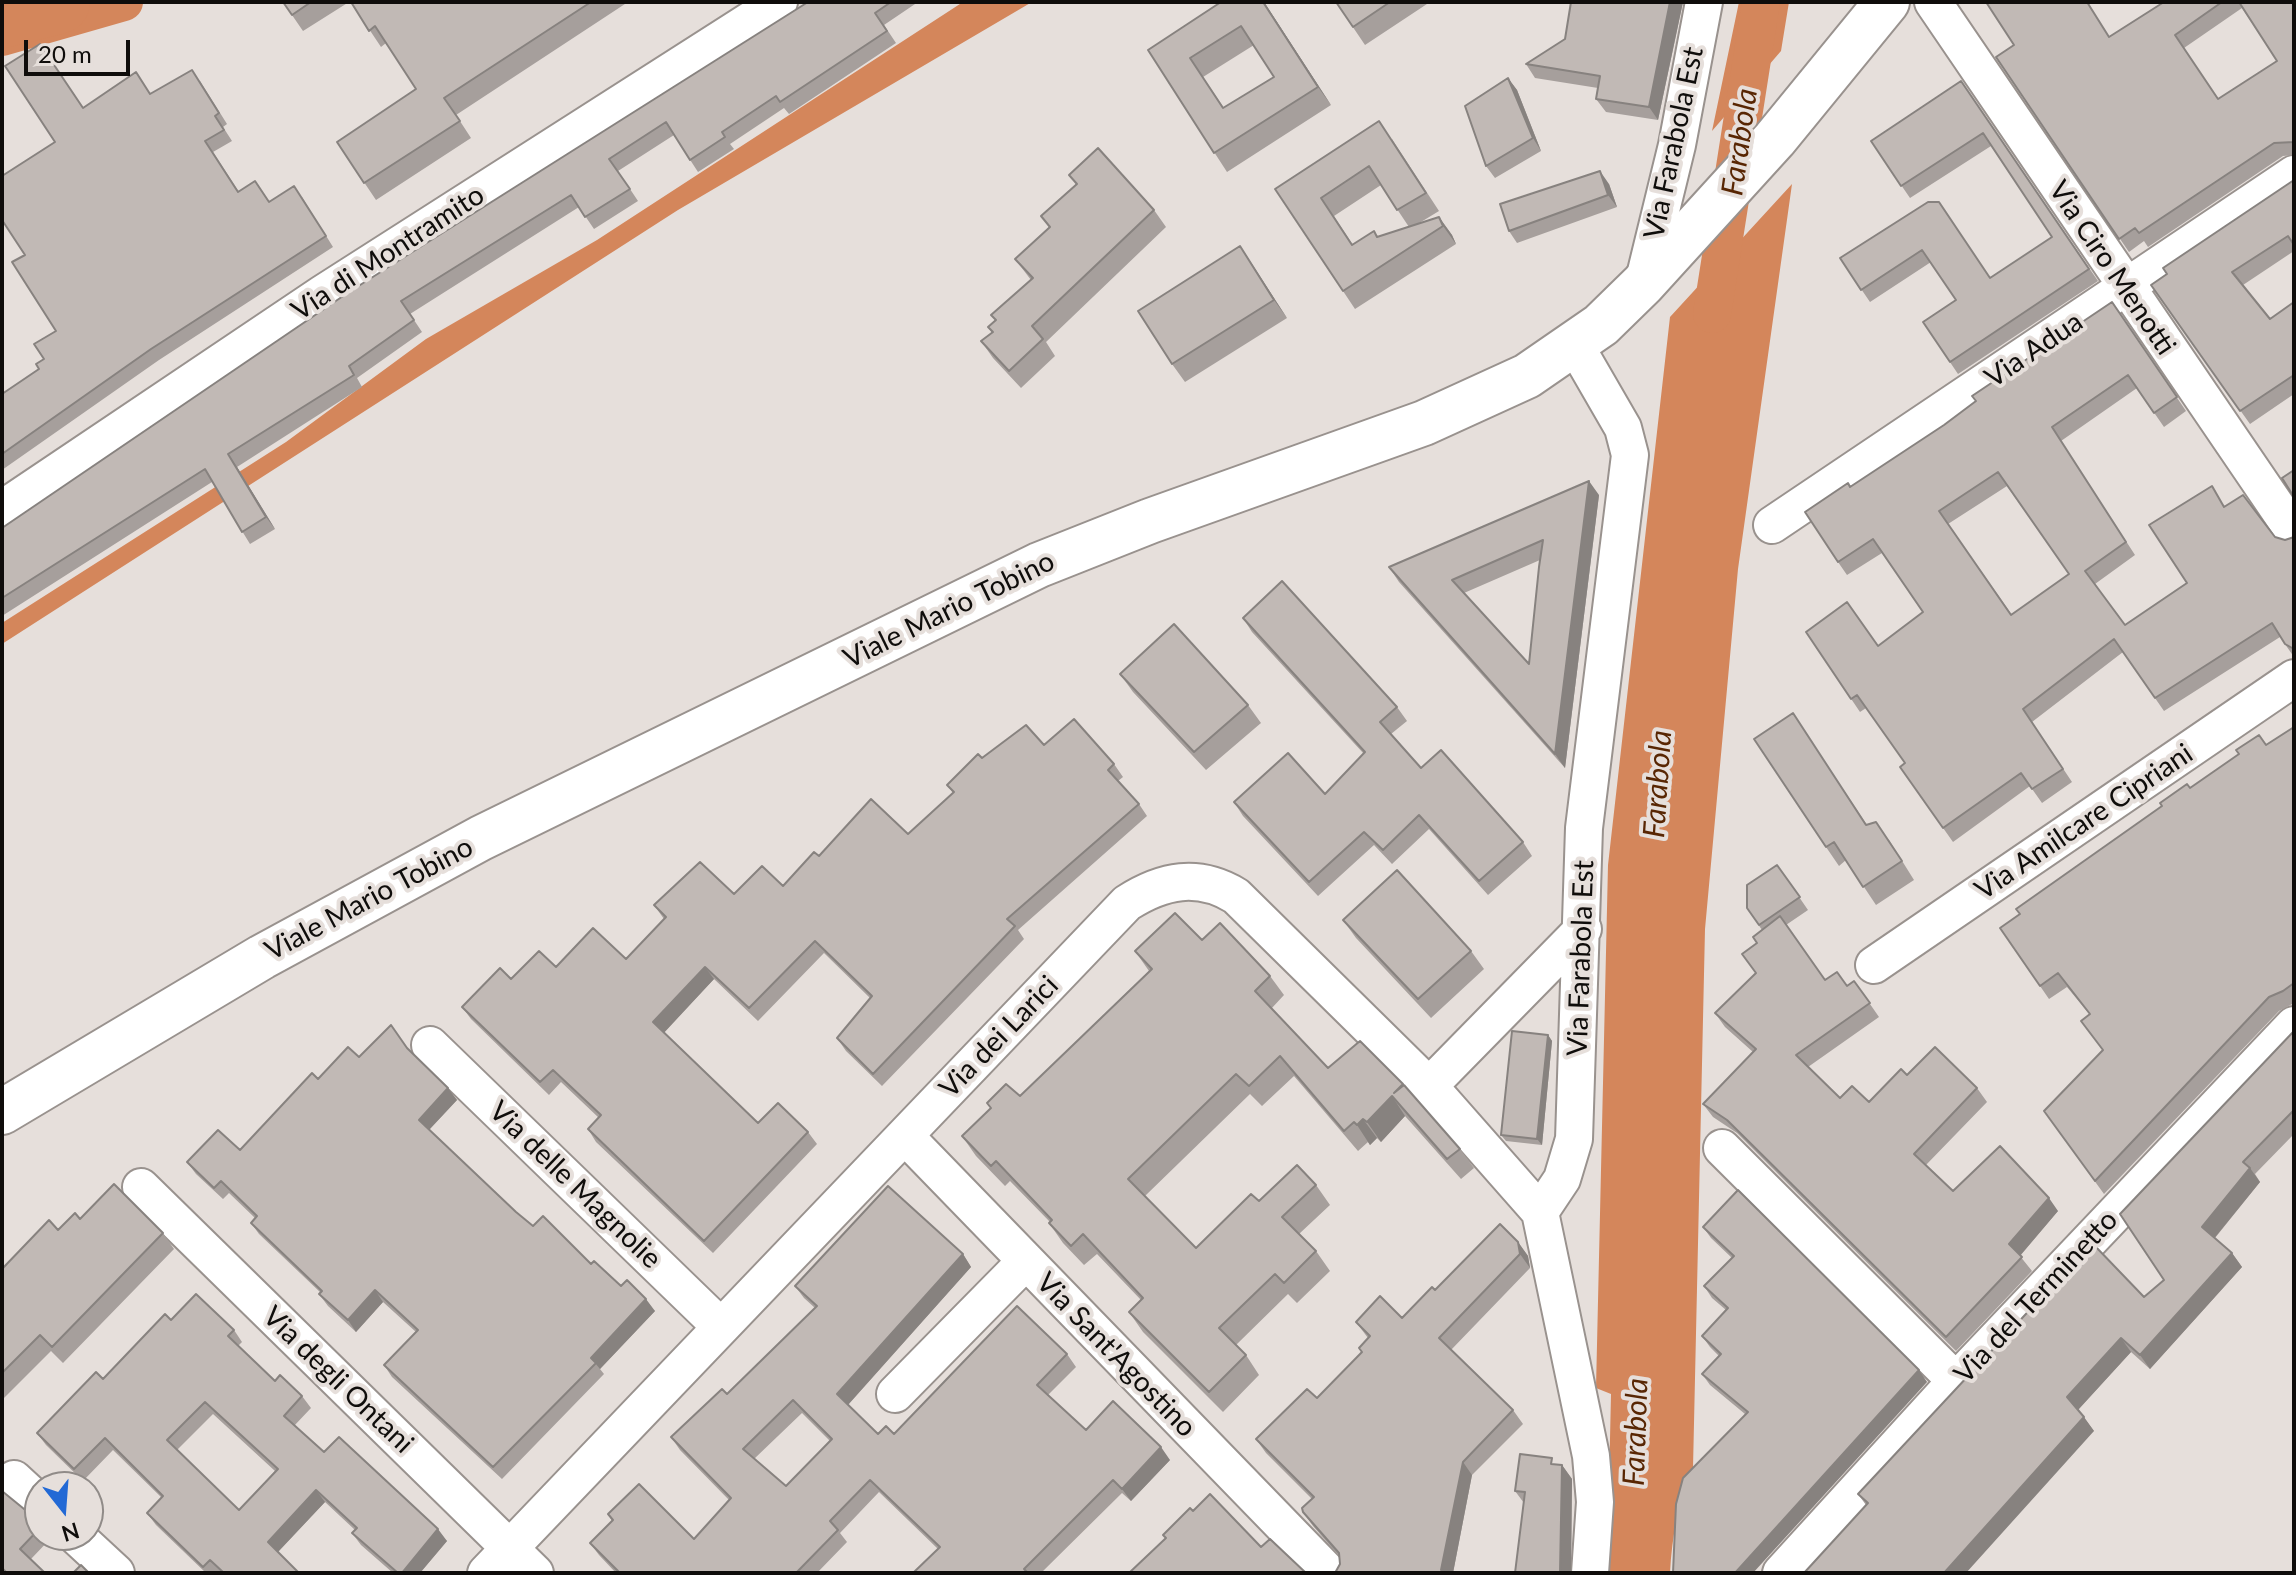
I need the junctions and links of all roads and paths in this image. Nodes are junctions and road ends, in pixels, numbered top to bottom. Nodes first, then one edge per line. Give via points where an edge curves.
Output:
1 (779, 2) edge
2 (1704, 2) edge
3 (1851, 2) edge
4 (1887, 2) edge
5 (1933, 2) edge
6 (1841, 60) junction
7 (2294, 174) edge
8 (1643, 284) junction
9 (2125, 288) junction
10 (1575, 345) junction
11 (2, 509) edge
12 (1772, 525) dead end
13 (2294, 532) edge
14 (2294, 678) edge
15 (1583, 929) junction
16 (1874, 965) dead end
17 (2294, 1025) edge
18 (430, 1045) dead end
19 (1429, 1086) junction
20 (2, 1112) edge
21 (905, 1136) junction
22 (1722, 1148) dead end
23 (141, 1187) dead end
24 (1540, 1212) junction
25 (1026, 1261) junction
26 (720, 1326) junction
27 (1956, 1381) junction
28 (895, 1394) dead end
29 (92, 1551) edge
30 (511, 1565) edge
31 (116, 1573) edge
32 (1329, 1573) edge
33 (1590, 1573) edge
34 (1781, 1573) edge

1 - 11 street, Via di Montramito via 335,286
2 - 8 street, Via Farabola Est
3 - 6 main road
4 - 6 main road, Viale Mario Tobino
5 - 9 street, Via Ciro Menotti
6 - 8 main road, Viale Mario Tobino
7 - 9 street, Via Adua
8 - 10 main road, Viale Mario Tobino
9 - 12 street, Via Adua
9 - 13 street, Via Ciro Menotti
10 - 15 street, Via Farabola Est via 1623,428 1630,455 1584,828
10 - 20 main road, Viale Mario Tobino via 1463,407 1039,565 574,790 262,957
14 - 16 street, Via Amilcare Cipriani
15 - 19 street
15 - 24 street, Via Farabola Est via 1574,1139 1562,1179
17 - 27 street, Via del Terminetto
18 - 26 street, Via delle Magnolie
19 - 21 street, Via dei Larici via 1236,896 1218,885 1178,882 1160,885 1127,903
19 - 24 street, Via dei Larici
21 - 25 street, Via Sant'Agostino
21 - 26 street, Via dei Larici
22 - 27 street
23 - 30 street, Via degli Ontani
24 - 33 street via 1591,1456 1595,1502
25 - 28 street
25 - 32 street, Via Sant'Agostino
26 - 30 street, Via dei Larici
27 - 34 street, Via del Terminetto
29 - 31 street

